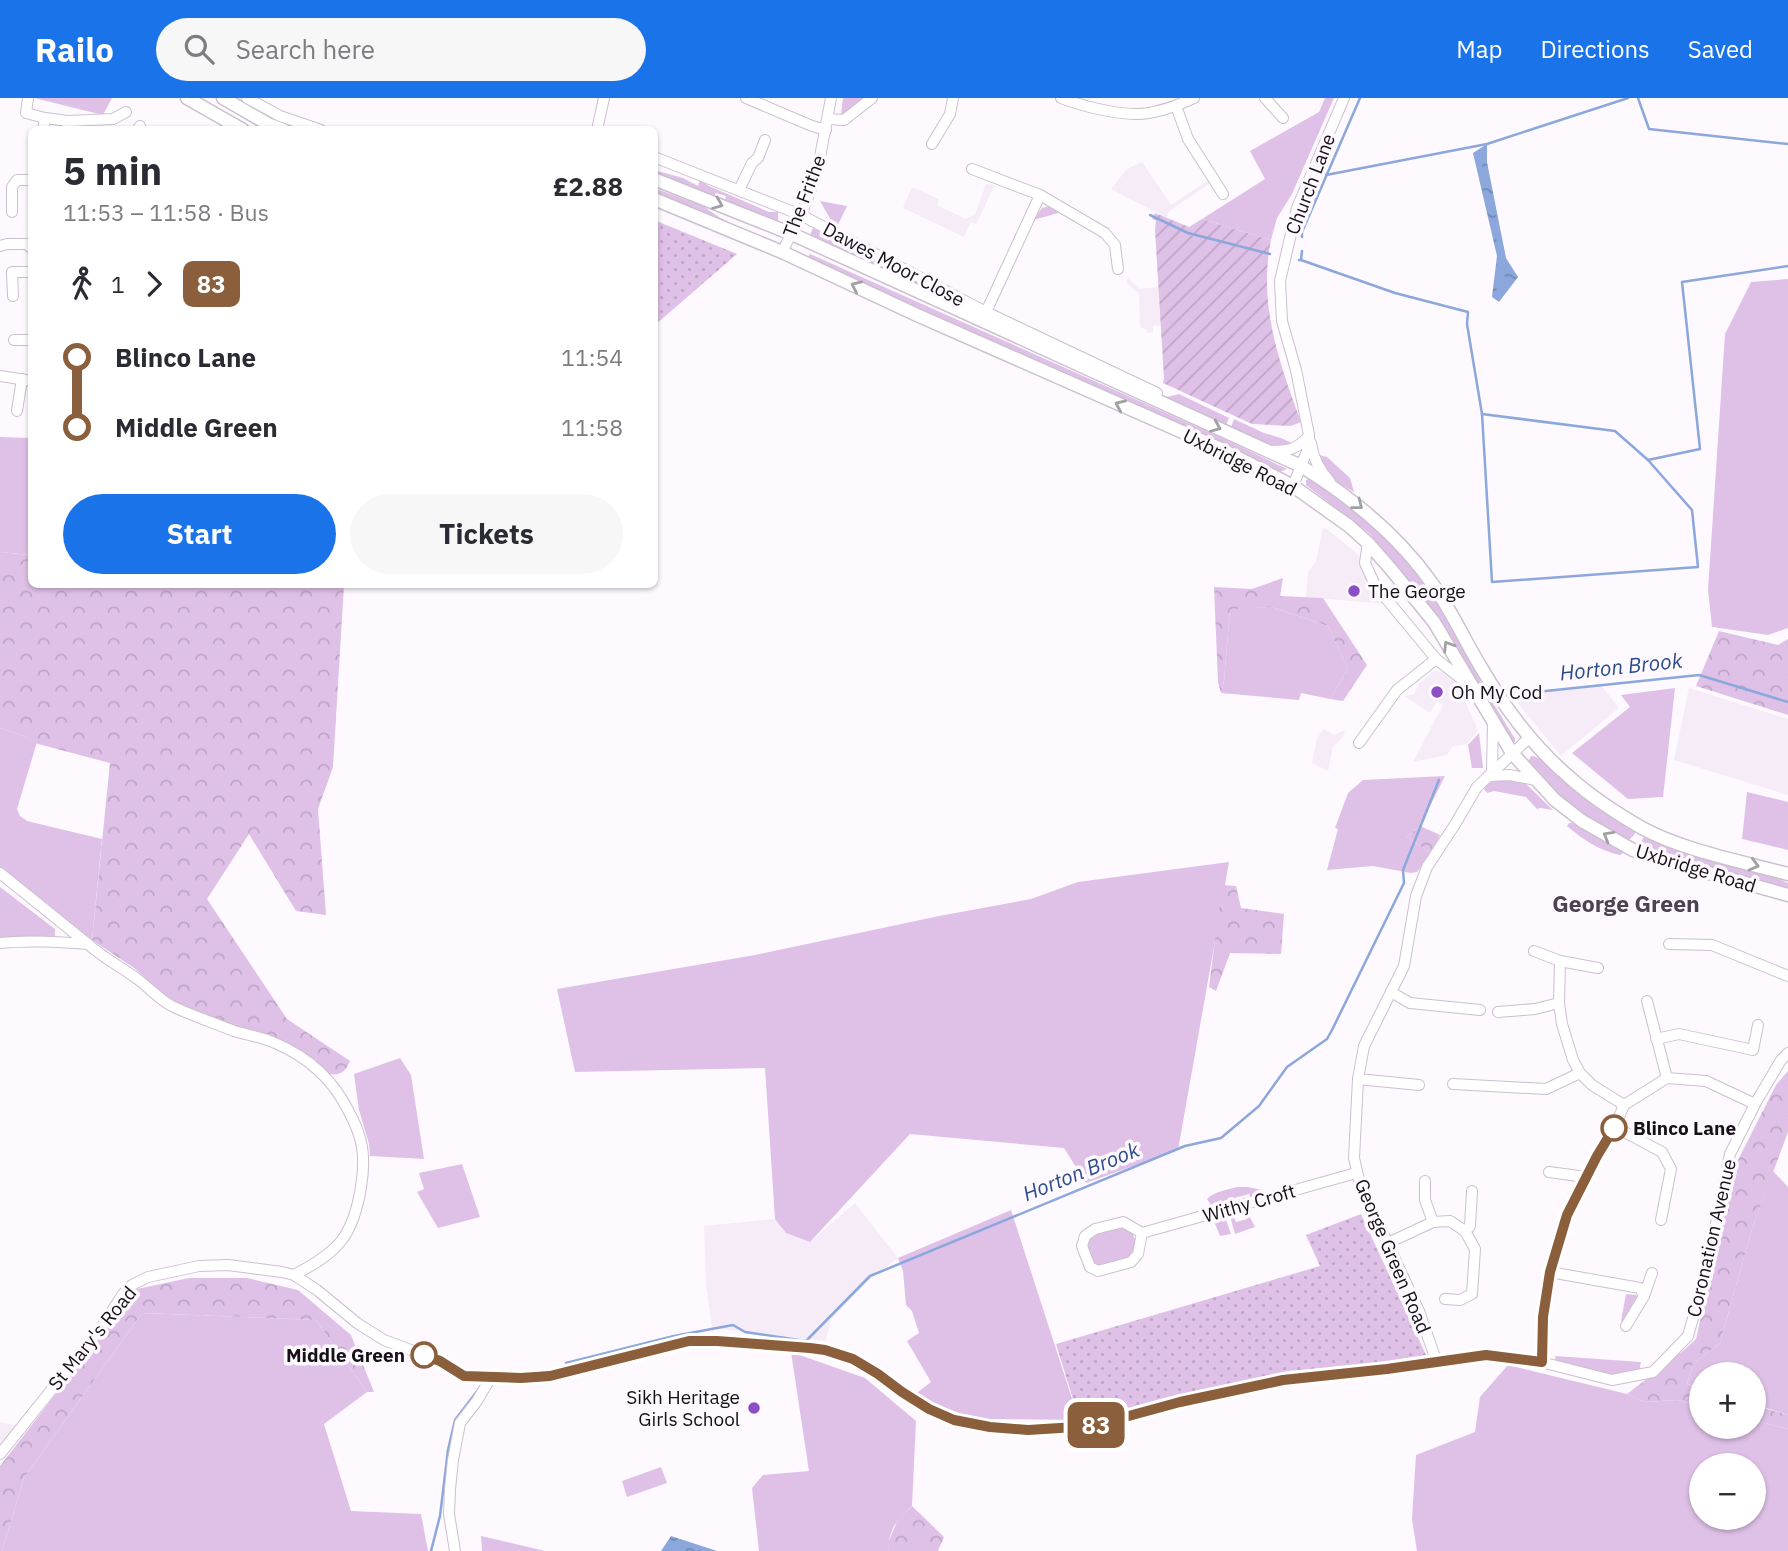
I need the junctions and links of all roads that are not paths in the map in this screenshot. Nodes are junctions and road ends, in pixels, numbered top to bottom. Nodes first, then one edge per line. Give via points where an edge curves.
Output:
1 (28, 98) edge
2 (187, 98) edge
3 (223, 98) edge
4 (247, 98) edge
5 (604, 98) edge
6 (746, 98) edge
7 (831, 98) edge
8 (872, 98) edge
9 (953, 98) edge
10 (1061, 98) edge
11 (1194, 98) edge
12 (1265, 98) edge
13 (1344, 98) edge
14 (1176, 106) junction
15 (126, 112) dead end
16 (45, 118) junction
17 (1283, 118) dead end
18 (828, 119) junction
19 (68, 125) edge
20 (44, 126) edge
21 (236, 126) edge
22 (273, 126) edge
23 (309, 126) edge
24 (598, 126) edge
25 (826, 130) junction
26 (765, 140) dead end
27 (932, 144) dead end
28 (658, 159) edge
29 (972, 169) dead end
30 (28, 180) edge
31 (658, 181) edge
32 (739, 190) junction
33 (1223, 194) dead end
34 (1040, 195) junction
35 (658, 201) edge
36 (12, 212) dead end
37 (801, 215) junction
38 (792, 234) junction
39 (28, 245) edge
40 (0, 246) edge
41 (782, 252) junction
42 (1118, 269) dead end
43 (28, 272) edge
44 (13, 296) dead end
45 (986, 312) junction
46 (14, 340) dead end
47 (28, 340) edge
48 (0, 376) edge
49 (27, 380) edge
50 (1157, 393) dead end
51 (17, 411) dead end
52 (1309, 435) junction
53 (1268, 451) junction
54 (1301, 466) junction
55 (1293, 486) junction
56 (1335, 487) junction
57 (1368, 544) junction
58 (1436, 659) junction
59 (1472, 688) junction
60 (1493, 722) junction
61 (1530, 737) junction
62 (1359, 743) dead end
63 (1512, 753) junction
64 (1490, 774) junction
65 (1536, 780) junction
66 (0, 873) edge
67 (1788, 874) edge
68 (1788, 895) edge
69 (0, 943) edge
70 (89, 944) junction
71 (1669, 944) dead end
72 (1534, 951) dead end
73 (1560, 961) junction
74 (1598, 968) dead end
75 (1788, 974) edge
76 (1391, 992) junction
77 (1647, 1002) dead end
78 (1559, 1003) junction
79 (1480, 1010) dead end
80 (1498, 1012) dead end
81 (1758, 1025) dead end
82 (1656, 1039) junction
83 (1788, 1053) edge
84 (1580, 1073) junction
85 (1667, 1078) junction
86 (1358, 1079) junction
87 (1453, 1084) dead end
88 (1419, 1085) dead end
89 (1755, 1104) junction
90 (1625, 1105) junction
91 (1615, 1127) junction
92 (1549, 1172) dead end
93 (1356, 1173) junction
94 (1586, 1177) junction
95 (1425, 1181) dead end
96 (1472, 1191) dead end
97 (1661, 1220) dead end
98 (1433, 1222) junction
99 (1465, 1231) junction
100 (1142, 1233) junction
101 (1388, 1244) junction
102 (1550, 1272) junction
103 (1651, 1273) dead end
104 (294, 1275) junction
105 (1644, 1296) junction
106 (1445, 1299) dead end
107 (1626, 1326) dead end
108 (1542, 1362) junction
109 (1437, 1363) junction
110 (491, 1377) junction
111 (0, 1454) edge
112 (455, 1551) edge

1 - 16 street via 26,113
2 - 21 main road
3 - 22 main road
4 - 23 street
5 - 24 street
6 - 25 street
7 - 18 street, The Frithe
8 - 18 street via 844,120
9 - 27 street via 950,114
10 - 14 street via 1136,114
11 - 14 street
12 - 17 street
13 - 52 street, Church Lane via 1297,208 1280,281 1282,321
14 - 33 street via 1188,139
15 - 19 street
16 - 19 street
16 - 20 street
18 - 25 street, The Frithe
25 - 37 street, The Frithe
26 - 32 street
28 - 32 street
29 - 34 street
30 - 36 street via 17,180 12,187
31 -> 38 main road, Uxbridge Road
32 - 37 street
34 - 42 street via 1105,233 1115,246
34 - 45 street, Dawes Moor Close
35 - 41 main road, Uxbridge Road
37 - 38 street, The Frithe
37 - 45 street, Dawes Moor Close
38 - 41 street, The Frithe
38 -> 53 main road, Uxbridge Road
39 - 40 street
55 -> 41 main road, Uxbridge Road via 1221,449
43 - 44 street via 12,272
45 - 50 street, Dawes Moor Close
46 - 47 street
48 - 49 street
49 - 51 street
52 - 53 street via 1293,449
52 - 54 street, Church Lane
52 - 56 street, Church Lane via 1318,466
53 - 54 main road, Uxbridge Road
54 - 55 street, Church Lane
54 - 56 main road, Uxbridge Road
55 - 57 main road, Uxbridge Road
56 -> 61 main road, Uxbridge Road via 1370,514 1431,581 1482,670
57 - 58 street via 1365,564 1375,584
59 -> 57 main road, Uxbridge Road via 1434,622
58 - 59 street
58 - 62 street via 1397,690
59 - 60 main road, Uxbridge Road
60 - 63 main road, Uxbridge Road
60 - 64 street
61 - 63 street, George Green Road
61 -> 67 main road, Uxbridge Road via 1566,775 1643,829 1682,845
63 - 64 street, George Green Road
63 - 65 main road, Uxbridge Road
64 - 65 street
64 - 76 street, George Green Road via 1427,867 1416,896 1404,966
68 -> 65 main road, Uxbridge Road via 1633,850 1582,821
66 - 70 street
69 - 70 street
70 - 104 street via 171,1006 303,1057 340,1095 364,1149 358,1204 342,1242 328,1256
71 - 75 street via 1712,945
72 - 73 street
73 - 74 street
73 - 78 street
76 - 79 street via 1410,1003
76 - 86 street, George Green Road via 1364,1046
77 - 82 street
78 - 80 street
78 - 84 street
81 - 82 street via 1753,1050 1679,1034
82 - 85 street
83 - 89 street, Coronation Avenue
84 - 87 street via 1546,1089
84 - 90 street
85 - 89 street via 1706,1081
85 - 90 street
86 - 88 street
86 - 93 street, George Green Road
89 - 108 street, Coronation Avenue via 1730,1154 1688,1336 1653,1372 1632,1377 1612,1380
90 - 91 street
91 - 94 street
91 - 97 street via 1662,1152 1671,1169
92 - 94 street
93 - 100 street, Withy Croft
93 - 101 street, George Green Road
94 - 102 street via 1567,1215
95 - 98 street via 1424,1200
96 - 99 street via 1470,1226
98 - 99 street via 1450,1221
98 - 101 street
99 - 106 street via 1475,1249 1472,1294 1460,1300
100 - 100 street, Withy Croft via 1123,1222 1085,1236 1082,1246 1090,1267 1098,1271 1131,1262 1138,1254
101 - 109 street, George Green Road
102 - 105 street via 1640,1288
102 - 108 street
103 - 105 street
104 - 110 street, Coronation Avenue via 384,1340 440,1361 464,1376
104 - 111 street, St Mary's Road via 219,1264 175,1270 132,1285
105 - 107 street
108 - 109 street, Coronation Avenue via 1486,1355
109 - 110 street, Coronation Avenue via 1283,1380 1092,1426 1028,1430 954,1420 929,1409 853,1359 810,1348 689,1341 550,1376
110 - 112 street via 460,1423 449,1514

